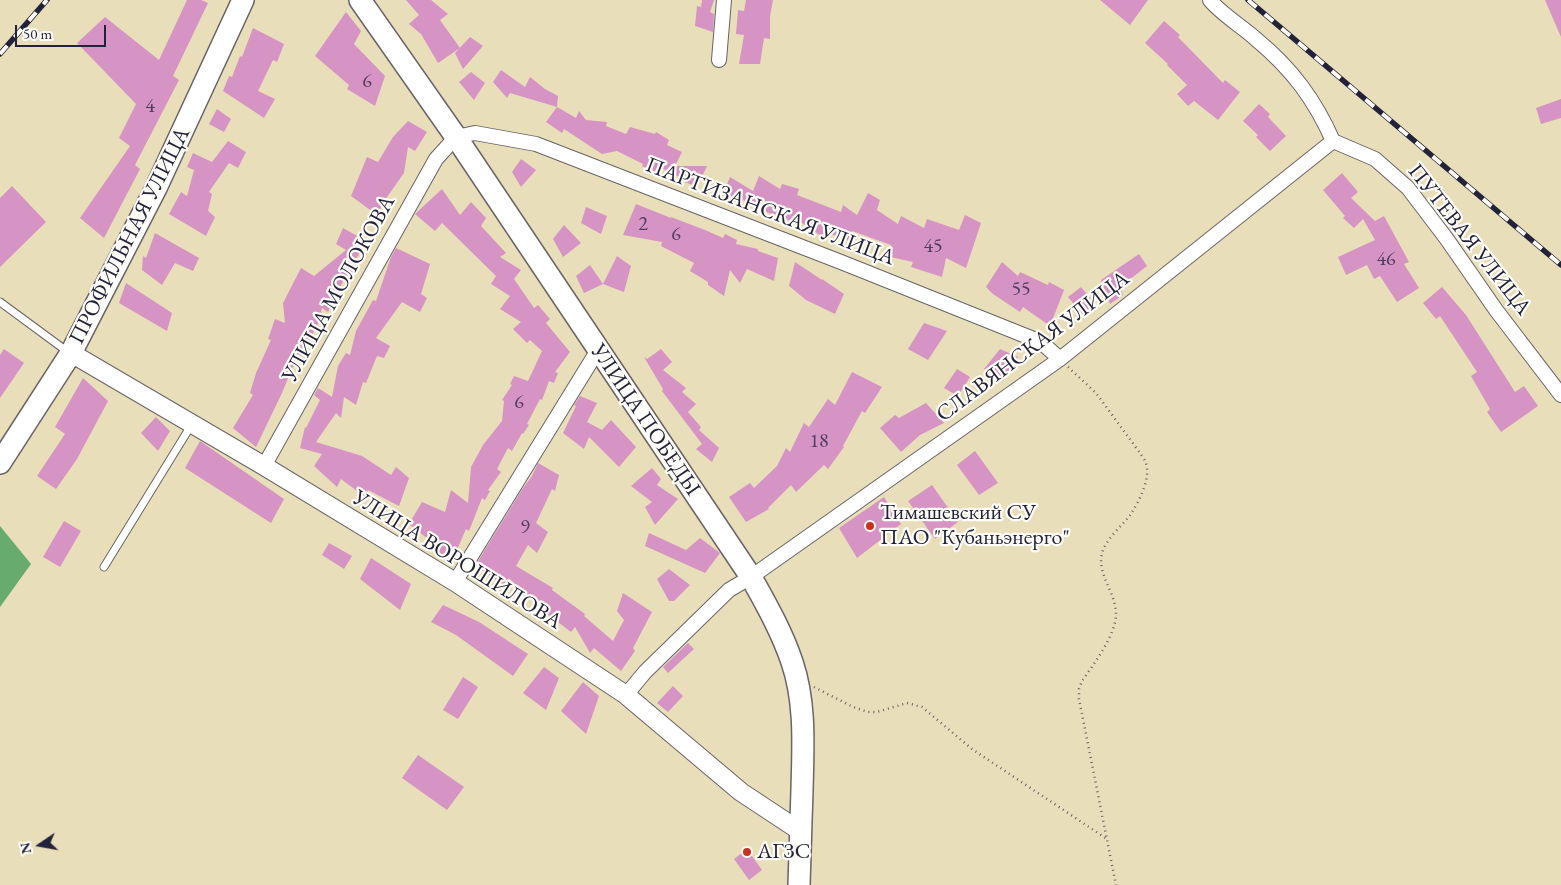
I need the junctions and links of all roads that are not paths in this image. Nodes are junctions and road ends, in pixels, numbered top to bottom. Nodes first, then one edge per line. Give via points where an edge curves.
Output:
1 (243, 0) edge
2 (360, 0) edge
3 (724, 0) edge
4 (1210, 0) edge
5 (719, 60) dead end
6 (456, 137) junction
7 (1333, 141) junction
8 (0, 302) edge
9 (598, 350) junction
10 (71, 354) junction
11 (1060, 359) junction
12 (1561, 395) edge
13 (192, 424) junction
14 (3, 455) edge
15 (264, 466) junction
16 (104, 567) dead end
17 (751, 576) junction
18 (454, 582) junction
19 (626, 695) junction
20 (800, 831) junction
21 (799, 885) edge

1 - 10 main road, ПРОФИЛЬНАЯ УЛИЦА via 156,188
2 - 6 main road, УЛИЦА ПОБЕДЫ
3 - 5 street
4 - 7 street via 1272,52 1302,84 1322,115
6 - 9 main road, УЛИЦА ПОБЕДЫ
6 - 11 street, ПАРТИЗАНСКАЯ УЛИЦА via 475,133 536,144 1041,342
6 - 15 street, УЛИЦА МОЛОКОВА via 436,159
7 - 11 street, СЛАВЯНСКАЯ УЛИЦА
7 - 12 street, ПУТЕВАЯ УЛИЦА via 1375,159 1408,188
8 - 10 lane
9 - 17 main road, УЛИЦА ПОБЕДЫ
9 - 18 street
10 - 13 street, УЛИЦА ВОРОШИЛОВА
10 - 14 main road, ПРОФИЛЬНАЯ УЛИЦА
11 - 17 street, СЛАВЯНСКАЯ УЛИЦА
13 - 15 street, УЛИЦА ВОРОШИЛОВА
13 - 16 lane
15 - 18 street, УЛИЦА ВОРОШИЛОВА
17 - 19 street, СЛАВЯНСКАЯ УЛИЦА via 729,590
17 - 20 main road, УЛИЦА ПОБЕДЫ via 778,625 796,677 803,747
18 - 19 street, УЛИЦА ВОРОШИЛОВА
19 - 20 street, УЛИЦА ВОРОШИЛОВА via 741,792
20 - 21 main road, УЛИЦА ПОБЕДЫ

